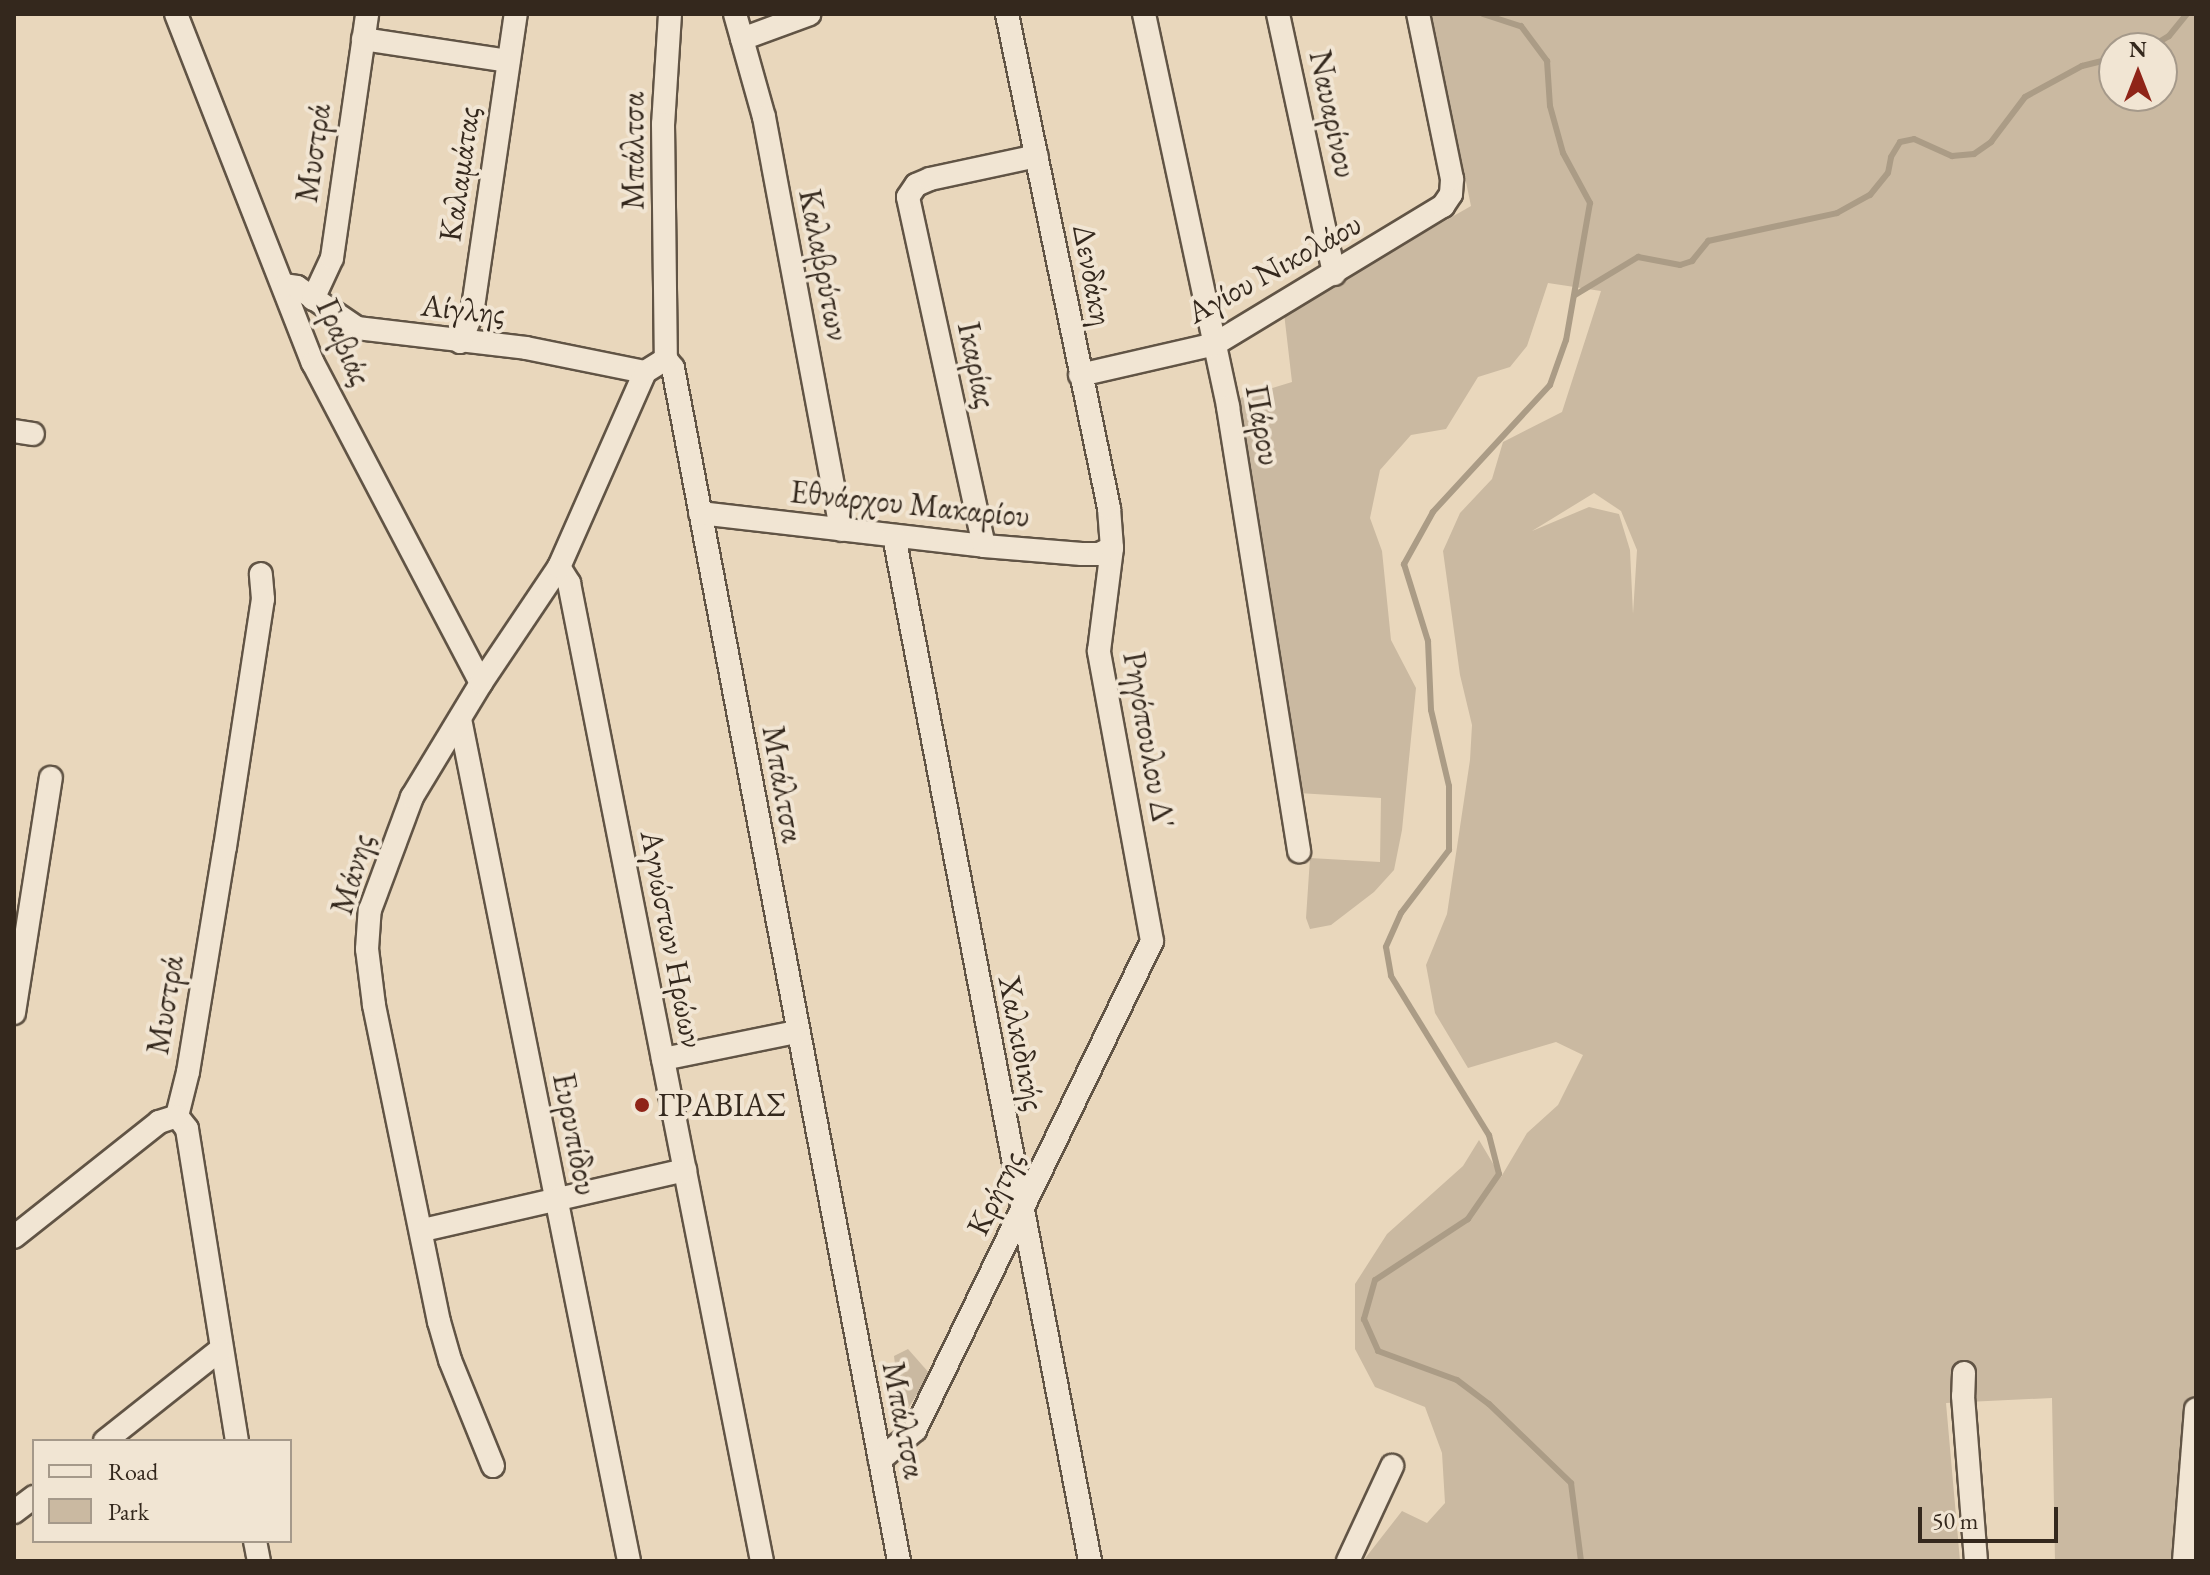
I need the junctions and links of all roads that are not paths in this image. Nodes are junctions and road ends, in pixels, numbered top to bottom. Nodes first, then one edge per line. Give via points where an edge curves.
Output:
1 (367, 14) edge
2 (516, 14) edge
3 (670, 14) edge
4 (735, 14) edge
5 (810, 14) edge
6 (1007, 14) edge
7 (1144, 14) edge
8 (1278, 14) edge
9 (1418, 14) edge
10 (177, 15) edge
11 (363, 39) junction
12 (742, 39) junction
13 (508, 61) junction
14 (1037, 156) junction
15 (1334, 274) junction
16 (285, 285) junction
17 (313, 299) junction
18 (460, 342) junction
19 (1215, 344) junction
20 (666, 359) junction
21 (645, 372) junction
22 (1080, 375) junction
23 (700, 513) junction
24 (841, 530) junction
25 (894, 536) junction
26 (984, 546) junction
27 (1112, 548) junction
28 (559, 567) junction
29 (261, 574) dead end
30 (481, 683) junction
31 (460, 719) junction
32 (51, 778) dead end
33 (1299, 851) dead end
34 (1152, 941) joint
35 (14, 1013) edge
36 (796, 1032) junction
37 (663, 1059) junction
38 (177, 1116) junction
39 (685, 1170) junction
40 (556, 1200) junction
41 (1021, 1212) junction
42 (423, 1230) junction
43 (14, 1237) edge
44 (220, 1350) junction
45 (1964, 1373) dead end
46 (2196, 1409) edge
47 (108, 1439) edge
48 (237, 1439) edge
49 (880, 1460) junction
50 (493, 1466) dead end
51 (1392, 1466) dead end
52 (32, 1498) edge
53 (14, 1512) edge
54 (629, 1561) edge
55 (762, 1561) edge
56 (899, 1561) edge
57 (1090, 1561) edge
58 (1348, 1561) edge
59 (1976, 1561) edge
60 (2184, 1561) edge

1 - 11 street, Μυστρά
2 - 13 street, Καλαμάτας
3 - 20 street, Μπάλτσα via 663,124
4 - 12 street, Καλαβρύτων
5 - 12 street
6 - 14 street, Δενδάκη
7 - 19 street, Πάρου
8 - 15 street, Ναυαρίνου
9 - 15 street, Αγίου Νικολάου via 1451,194 1443,206
10 - 16 street, Γραβιάς
11 - 13 street
11 - 17 street, Μυστρά via 332,258
12 - 24 street, Καλαβρύτων via 764,117
13 - 18 street, Καλαμάτας via 472,314
14 - 22 street, Δενδάκη
14 - 26 street, Ικαρίας via 930,179 916,185 908,197
15 - 19 street, Αγίου Νικολάου
16 - 17 street, Αίγλης
16 - 30 street, Γραβιάς via 313,363
17 - 18 street, Αίγλης via 357,328
18 - 21 street, Αίγλης via 526,348
19 - 22 street, Αγίου Νικολάου
19 - 33 street, Πάρου
20 - 21 street
20 - 23 street, Μπάλτσα via 673,368
21 - 28 street, Μάνης
22 - 27 street, Δενδάκη via 1109,508
23 - 24 street, Εθνάρχου Μακαρίου
23 - 36 street, Μπάλτσα
24 - 25 street, Εθνάρχου Μακαρίου
25 - 26 street, Εθνάρχου Μακαρίου
25 - 41 street, Χαλκιδικής
26 - 27 street, Εθνάρχου Μακαρίου via 1082,554
27 - 34 street, Ρηγόπουλου Δ' via 1099,651
28 - 30 street, Μάνης
28 - 37 street, Αγνώστων Ηρώων via 569,583
29 - 38 street, Μυστρά via 263,599 225,847
30 - 31 street, Μάνης
31 - 40 street, Ευρυπίδου
31 - 42 street, Μάνης via 412,797 370,910 367,949 374,1005
32 - 35 street
34 - 41 street, Κρήτης
36 - 37 street
36 - 49 street, Μπάλτσα
37 - 39 street, Αγνώστων Ηρώων
38 - 43 street via 159,1122
38 - 44 street via 187,1129
39 - 40 street
39 - 55 street, Αγνώστων Ηρώων
40 - 42 street
40 - 54 street, Ευρυπίδου
41 - 49 street, Κρήτης via 915,1430
41 - 57 street, Χαλκιδικής
42 - 50 street, Μάνης via 450,1360
44 - 47 street
44 - 48 street
45 - 59 street
46 - 60 street
49 - 56 street, Μπάλτσα
51 - 58 street
52 - 53 street

